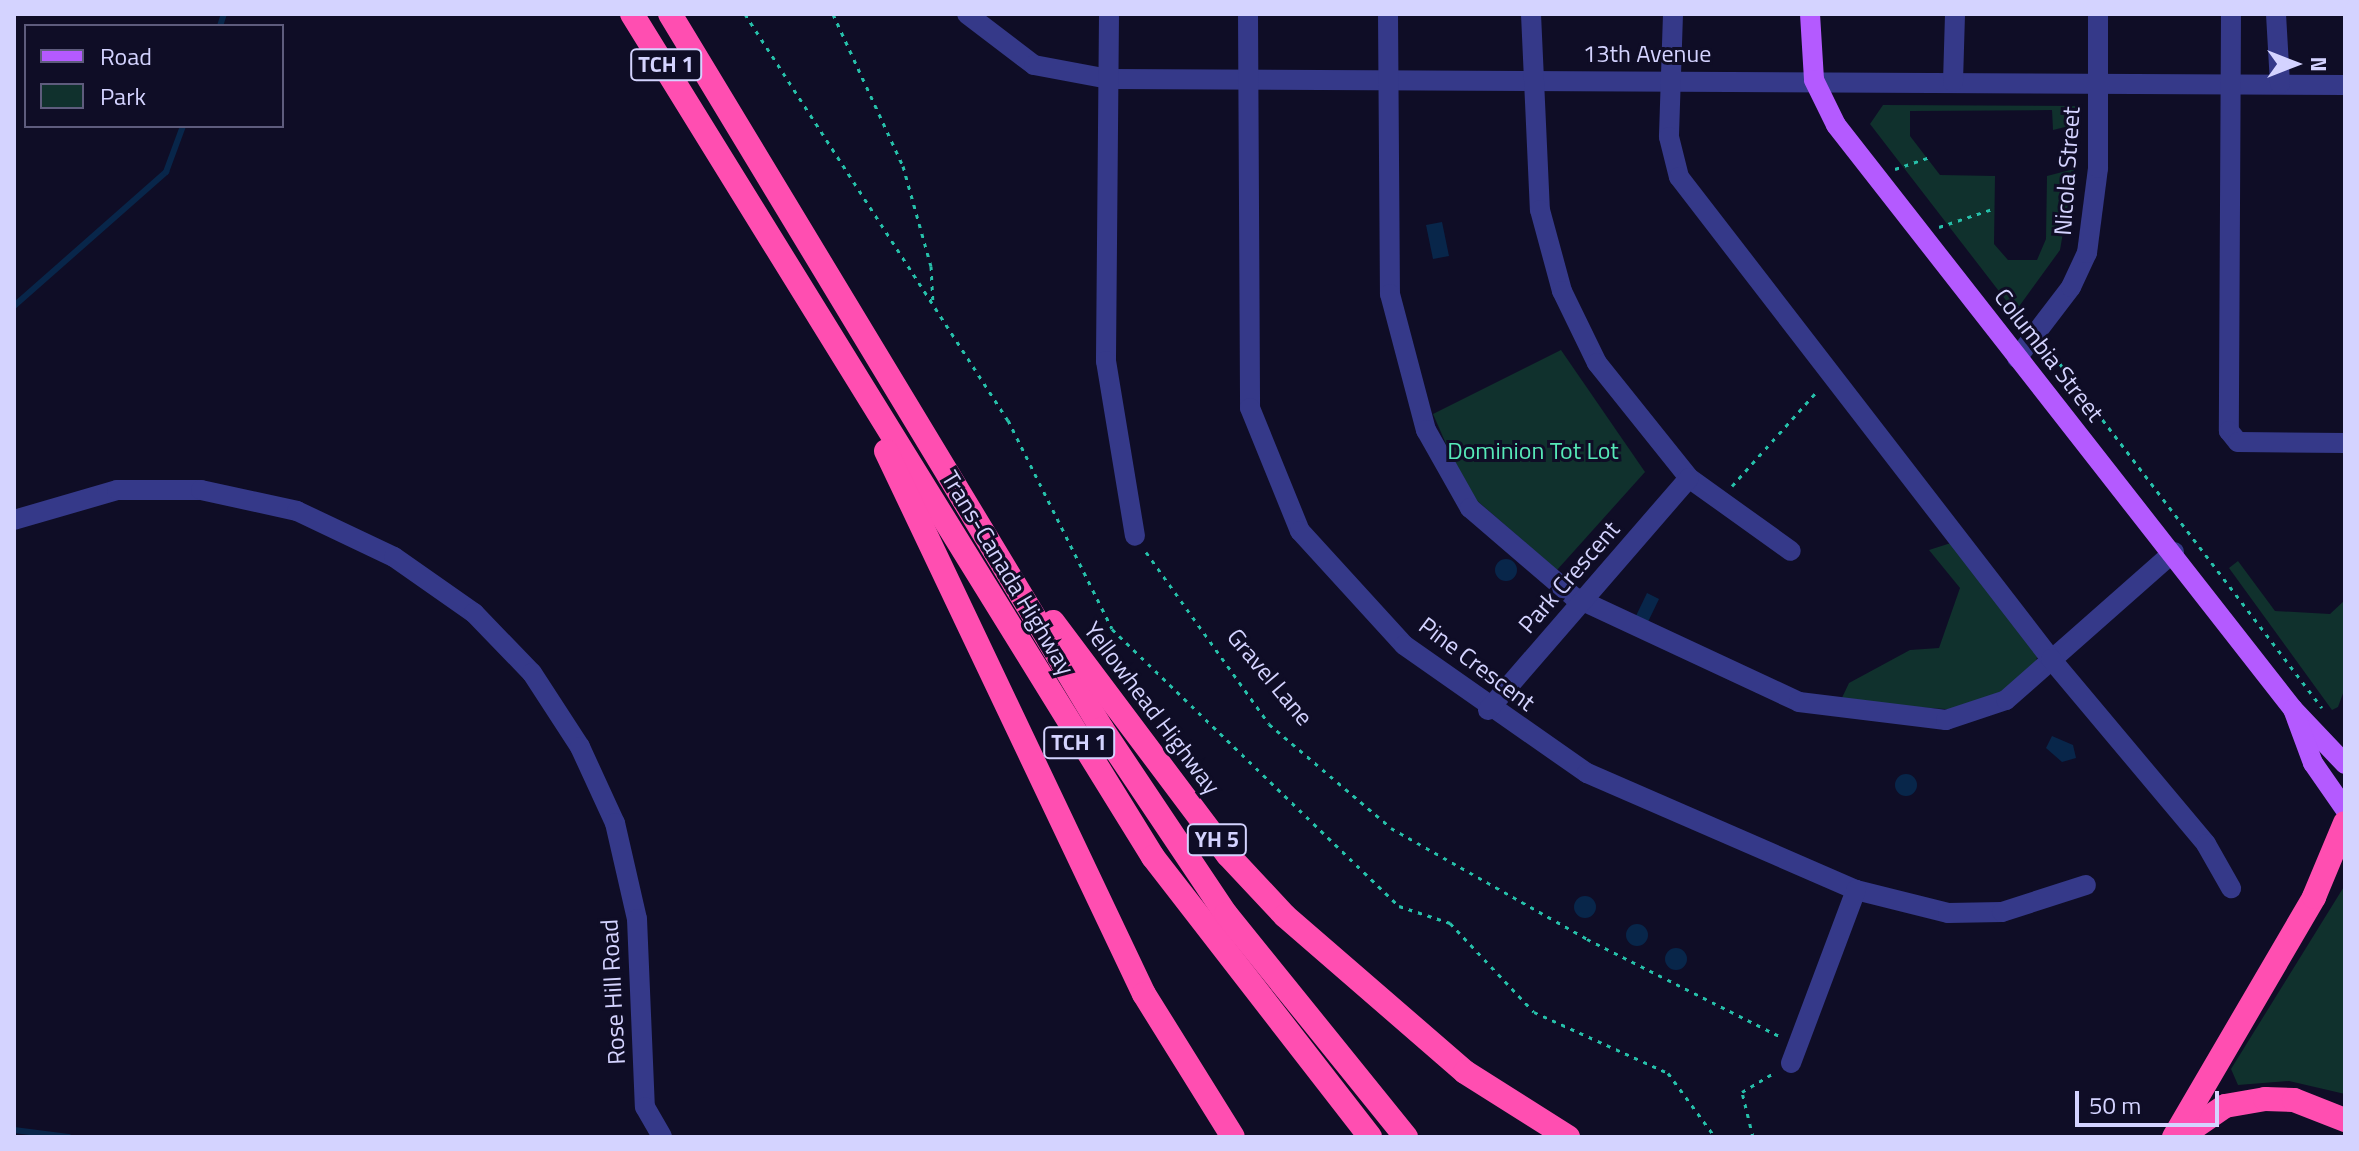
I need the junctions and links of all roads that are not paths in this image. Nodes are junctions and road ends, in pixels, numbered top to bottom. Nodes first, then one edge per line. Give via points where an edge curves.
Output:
1 (632, 14) edge
2 (670, 14) edge
3 (968, 14) edge
4 (1109, 14) edge
5 (1248, 14) edge
6 (1388, 14) edge
7 (1531, 14) edge
8 (1673, 14) edge
9 (1810, 14) edge
10 (1955, 14) edge
11 (2098, 14) edge
12 (2231, 14) edge
13 (2276, 14) edge
14 (2099, 78) junction
15 (1109, 79) junction
16 (1388, 79) junction
17 (1247, 80) junction
18 (1530, 80) junction
19 (1670, 80) junction
20 (1814, 80) junction
21 (1953, 82) junction
22 (2231, 83) junction
23 (2280, 84) junction
24 (2345, 85) edge
25 (824, 323) junction
26 (2017, 358) junction
27 (2345, 443) edge
28 (943, 467) junction
29 (1689, 478) junction
30 (14, 520) edge
31 (1135, 536) road end
32 (1791, 551) dead end
33 (2174, 552) junction
34 (1582, 602) junction
35 (2051, 659) junction
36 (2293, 709) junction
37 (1488, 710) junction
38 (2345, 764) edge
39 (2345, 809) edge
40 (2345, 823) edge
41 (2086, 885) dead end
42 (2231, 888) dead end
43 (1856, 890) junction
44 (1794, 1054) road end
45 (2345, 1120) edge
46 (662, 1137) edge
47 (1233, 1137) edge
48 (1370, 1137) edge
49 (1406, 1137) edge
50 (1568, 1137) edge
51 (2174, 1137) edge
52 (2181, 1137) edge

1 - 25 highway, Trans-Canada Highway / TCH 1
2 - 28 highway, Trans-Canada Highway / TCH 1
3 - 15 street, 13th Avenue via 1034,65
4 - 15 street
5 - 17 street, Pine Crescent
6 - 16 street
7 - 18 street
8 - 19 street
9 - 20 main road, Columbia Street
10 - 21 street
11 - 14 street, Nicola Street
12 - 22 street
13 - 23 street
14 - 21 street, 13th Avenue
14 - 22 street, 13th Avenue
14 - 26 street, Nicola Street via 2096,197 2087,253 2071,287
15 - 17 street, 13th Avenue
15 - 31 street via 1106,361
16 - 17 street, 13th Avenue
16 - 18 street, 13th Avenue
16 - 34 street via 1390,294 1426,430 1470,508
17 - 37 street, Pine Crescent via 1250,408 1272,475 1300,531 1404,645
18 - 19 street, 13th Avenue
18 - 29 street via 1540,210 1562,291 1597,363
19 - 20 street, 13th Avenue
19 - 35 street via 1669,137 1679,177
20 - 21 street, 13th Avenue
20 - 26 main road, Columbia Street via 1836,125
22 - 23 street, 13th Avenue
22 - 27 street via 2229,431 2238,442
23 - 24 street, 13th Avenue
25 - 47 highway via 1144,994
25 - 48 highway, Trans-Canada Highway / TCH 1 via 1153,857
26 - 33 main road, Columbia Street
28 - 49 highway, Trans-Canada Highway / TCH 1 via 1102,729 1226,914
28 - 50 highway, Yellowhead Highway / YH 5 via 1122,718 1266,896 1391,1013 1465,1072
29 - 32 street via 1716,503
29 - 34 street, Park Crescent
30 - 46 street, Rose Hill Road via 117,490 201,490 297,511 394,557 474,613 532,673 580,747 615,823 637,919 645,1107
33 - 35 street
33 - 36 main road, Columbia Street
34 - 35 street via 1799,702 1837,711 1965,717 2006,700
34 - 37 street, Park Crescent
35 - 42 street via 2206,844
36 - 38 main road, Columbia Street
36 - 39 main road, Columbia Street via 2313,763
37 - 43 street, Pine Crescent via 1601,780
40 - 51 highway via 2314,897
41 - 43 street, Pine Crescent via 2002,912 1948,913
43 - 44 street
45 - 52 highway via 2294,1100 2265,1099 2225,1106

